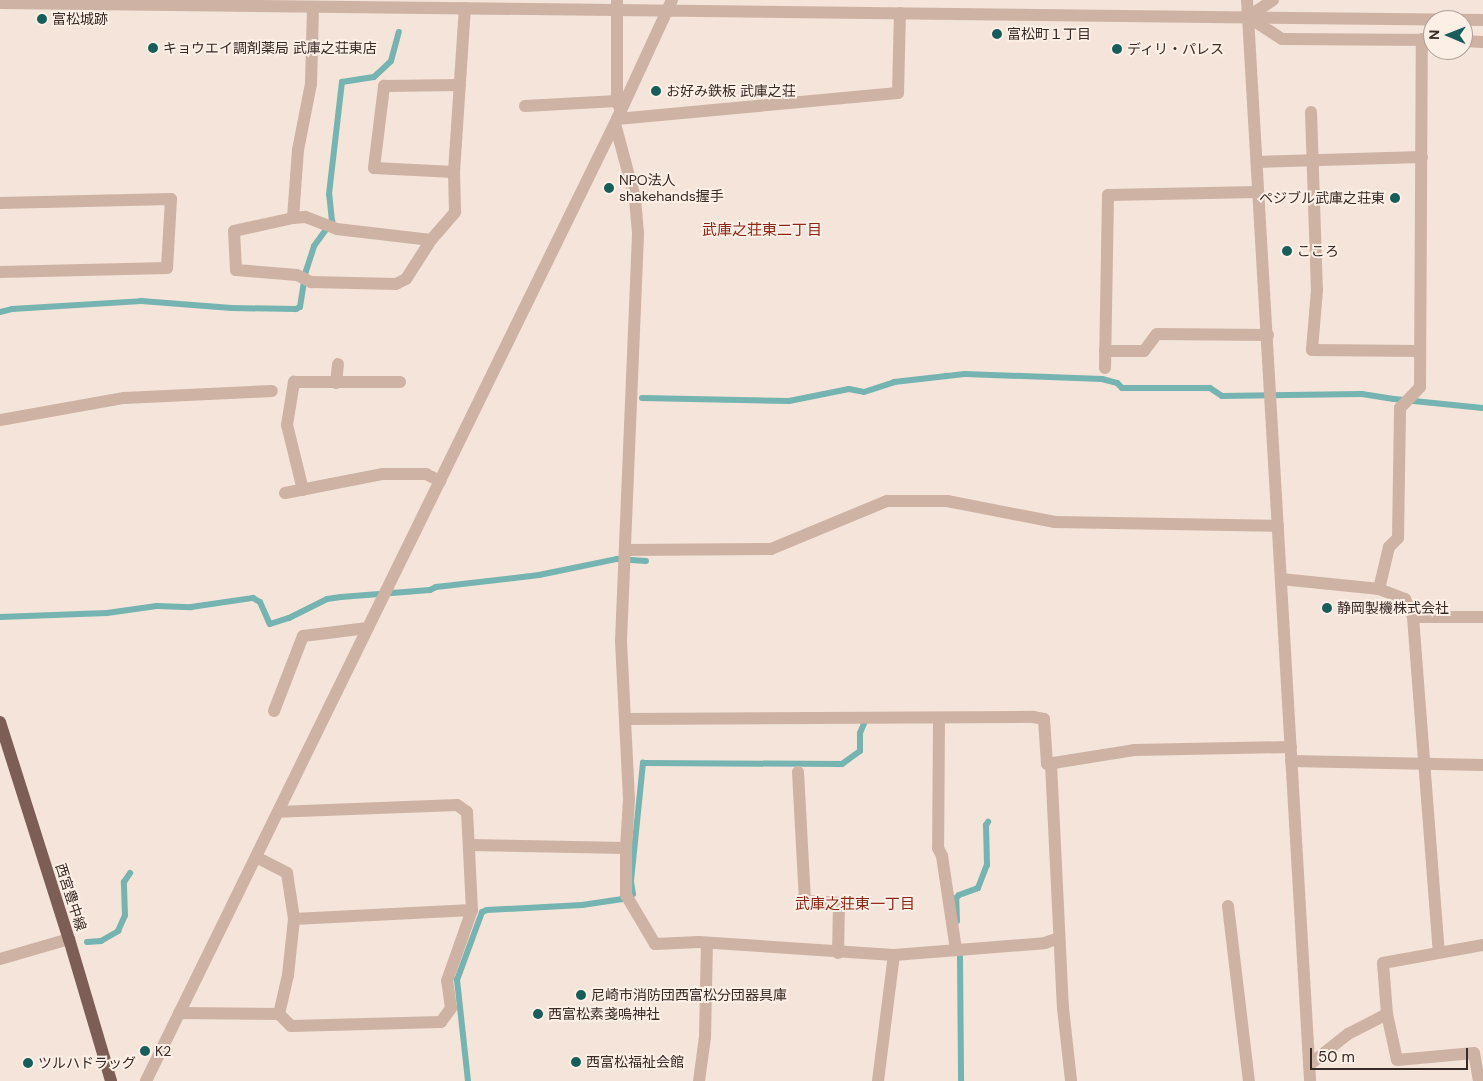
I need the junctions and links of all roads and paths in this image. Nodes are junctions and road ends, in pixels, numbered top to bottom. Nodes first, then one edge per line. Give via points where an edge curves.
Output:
1 (968, 0) edge
2 (1247, 0) edge
3 (1273, 0) edge
4 (130, 2) edge
5 (164, 2) edge
6 (0, 3) edge
7 (275, 3) edge
8 (398, 4) edge
9 (617, 5) edge
10 (670, 6) edge
11 (313, 7) junction
12 (465, 8) junction
13 (900, 13) junction
14 (968, 14) junction
15 (1248, 17) junction
16 (1483, 20) edge
17 (1423, 40) edge
18 (1427, 60) edge
19 (460, 85) junction
20 (525, 106) dead end
21 (1311, 112) dead end
22 (618, 114) junction
23 (1422, 157) junction
24 (1312, 159) junction
25 (1257, 162) junction
26 (454, 172) junction
27 (1258, 192) junction
28 (0, 203) edge
29 (293, 218) junction
30 (431, 240) junction
31 (0, 272) edge
32 (1268, 335) junction
33 (1105, 351) junction
34 (1420, 351) junction
35 (338, 364) dead end
36 (1105, 368) dead end
37 (400, 382) dead end
38 (336, 383) junction
39 (272, 391) dead end
40 (0, 420) edge
41 (440, 481) junction
42 (303, 490) junction
43 (285, 493) dead end
44 (1278, 526) junction
45 (624, 550) junction
46 (1281, 579) junction
47 (1379, 589) junction
48 (1414, 617) junction
49 (1483, 618) edge
50 (368, 628) junction
51 (274, 711) dead end
52 (939, 718) junction
53 (627, 719) junction
54 (0, 722) edge
55 (1291, 747) junction
56 (1292, 761) junction
57 (1424, 762) junction
58 (1051, 764) junction
59 (1483, 765) edge
60 (798, 772) dead end
61 (278, 812) junction
62 (470, 845) junction
63 (626, 848) junction
64 (256, 857) junction
65 (1228, 906) dead end
66 (472, 910) junction
67 (294, 919) junction
68 (69, 938) junction
69 (1059, 938) junction
70 (707, 943) junction
71 (1483, 945) edge
72 (956, 950) junction
73 (1439, 952) junction
74 (838, 953) junction
75 (894, 955) junction
76 (0, 959) edge
77 (179, 1013) junction
78 (279, 1014) junction
79 (1387, 1014) junction
80 (1310, 1065) junction
81 (111, 1081) edge
82 (146, 1081) edge
83 (699, 1081) edge
84 (878, 1081) edge
85 (1071, 1081) edge
86 (1249, 1081) edge
87 (1310, 1081) edge
88 (1479, 1081) edge

1 - 14 street
2 - 15 street
3 - 15 street
4 - 5 street
4 - 6 street
5 - 7 street
7 - 11 street
8 - 11 street
8 - 12 street
9 - 10 street
9 - 12 street
9 - 22 street
10 - 13 street
10 - 22 street
11 - 29 street via 311,84 298,150
12 - 19 street
13 - 14 street
13 - 22 street via 898,93
14 - 15 street
15 - 16 street
15 - 17 street via 1282,39
15 - 25 street
18 - 23 street
19 - 26 street
19 - 26 street via 384,86 374,168
20 - 22 street
21 - 24 street
22 - 41 street
22 - 45 street via 638,233
23 - 24 street
23 - 34 street
24 - 25 street
24 - 34 street via 1318,290 1312,350
25 - 27 street
26 - 30 street via 456,212
27 - 32 street
27 - 33 street via 1108,195
28 - 31 street via 171,199 167,268
29 - 30 street via 305,217 337,229
29 - 30 street via 234,231 236,270 296,275 311,282 396,284 406,279
32 - 33 street via 1157,334 1144,351
32 - 44 street
33 - 36 street
34 - 47 street via 1420,387 1400,408 1398,538 1389,547
35 - 38 street
37 - 38 street
38 - 42 street via 294,382 287,425
39 - 40 street via 124,398
41 - 42 street via 426,474 383,474
41 - 50 street
42 - 43 street
44 - 45 street via 1055,522 947,501 887,502 771,549
44 - 46 street
45 - 53 street via 621,641
46 - 47 street
46 - 55 street
47 - 48 street via 1405,599
48 - 49 street
48 - 57 street
50 - 51 street via 303,636
50 - 61 street
52 - 53 street
52 - 58 street via 1044,719 1047,764
52 - 72 street via 938,848 942,856
53 - 63 street via 629,799
54 - 68 main road, 西宮豊中線
55 - 56 street
55 - 58 street via 1134,750
56 - 57 street
56 - 80 street
57 - 59 street
57 - 73 street
58 - 69 street
60 - 74 street via 804,901 839,903
61 - 62 street via 457,805 467,812
61 - 64 street
62 - 63 street
62 - 66 street
63 - 70 street via 627,897 655,944
64 - 67 street via 288,873
64 - 77 street
65 - 86 street
66 - 67 street
66 - 78 street via 447,981 451,1008 441,1022 291,1026
67 - 78 street via 288,975
68 - 76 street
68 - 81 main road, 西宮豊中線
69 - 72 street via 1045,943
69 - 85 street
70 - 74 street
70 - 83 street via 705,1036
71 - 73 street
72 - 75 street
73 - 79 street via 1383,963
74 - 75 street
75 - 84 street
77 - 78 street
77 - 82 street
79 - 80 street via 1348,1034
79 - 88 street via 1397,1060 1474,1053
80 - 87 street

